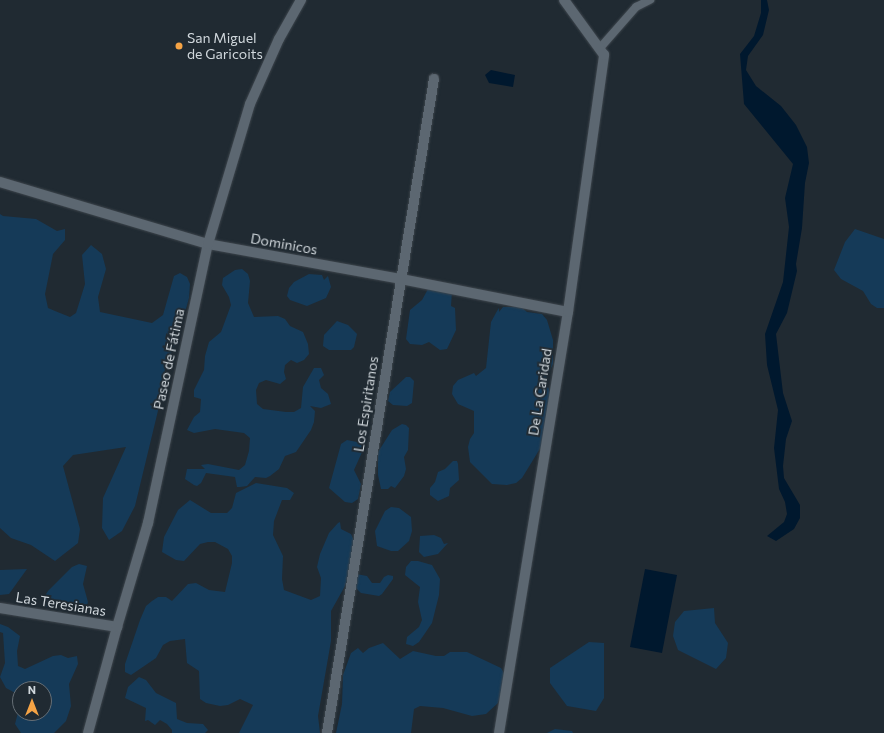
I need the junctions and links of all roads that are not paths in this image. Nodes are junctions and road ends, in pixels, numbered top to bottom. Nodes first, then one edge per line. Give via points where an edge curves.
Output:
1 (301, 0) edge
2 (564, 0) edge
3 (650, 0) edge
4 (602, 52) junction
5 (434, 79) dead end
6 (0, 182) edge
7 (208, 244) junction
8 (401, 279) junction
9 (568, 312) junction
10 (0, 608) edge
11 (116, 627) junction
12 (88, 733) edge
13 (326, 733) edge
14 (499, 733) edge

1 - 7 street, Paseo de Fátima via 279,40 250,104
2 - 4 street
3 - 4 lane via 636,7
4 - 9 street, De La Caridad
5 - 8 street, Los Espiritanos
6 - 7 street, Dominicos
7 - 8 street, Dominicos
7 - 11 street, Paseo de Fátima via 148,523
8 - 9 street, Dominicos
8 - 13 street, Los Espiritanos
9 - 14 street, De La Caridad
10 - 11 street, Las Teresianas
11 - 12 street, Paseo de Fátima

